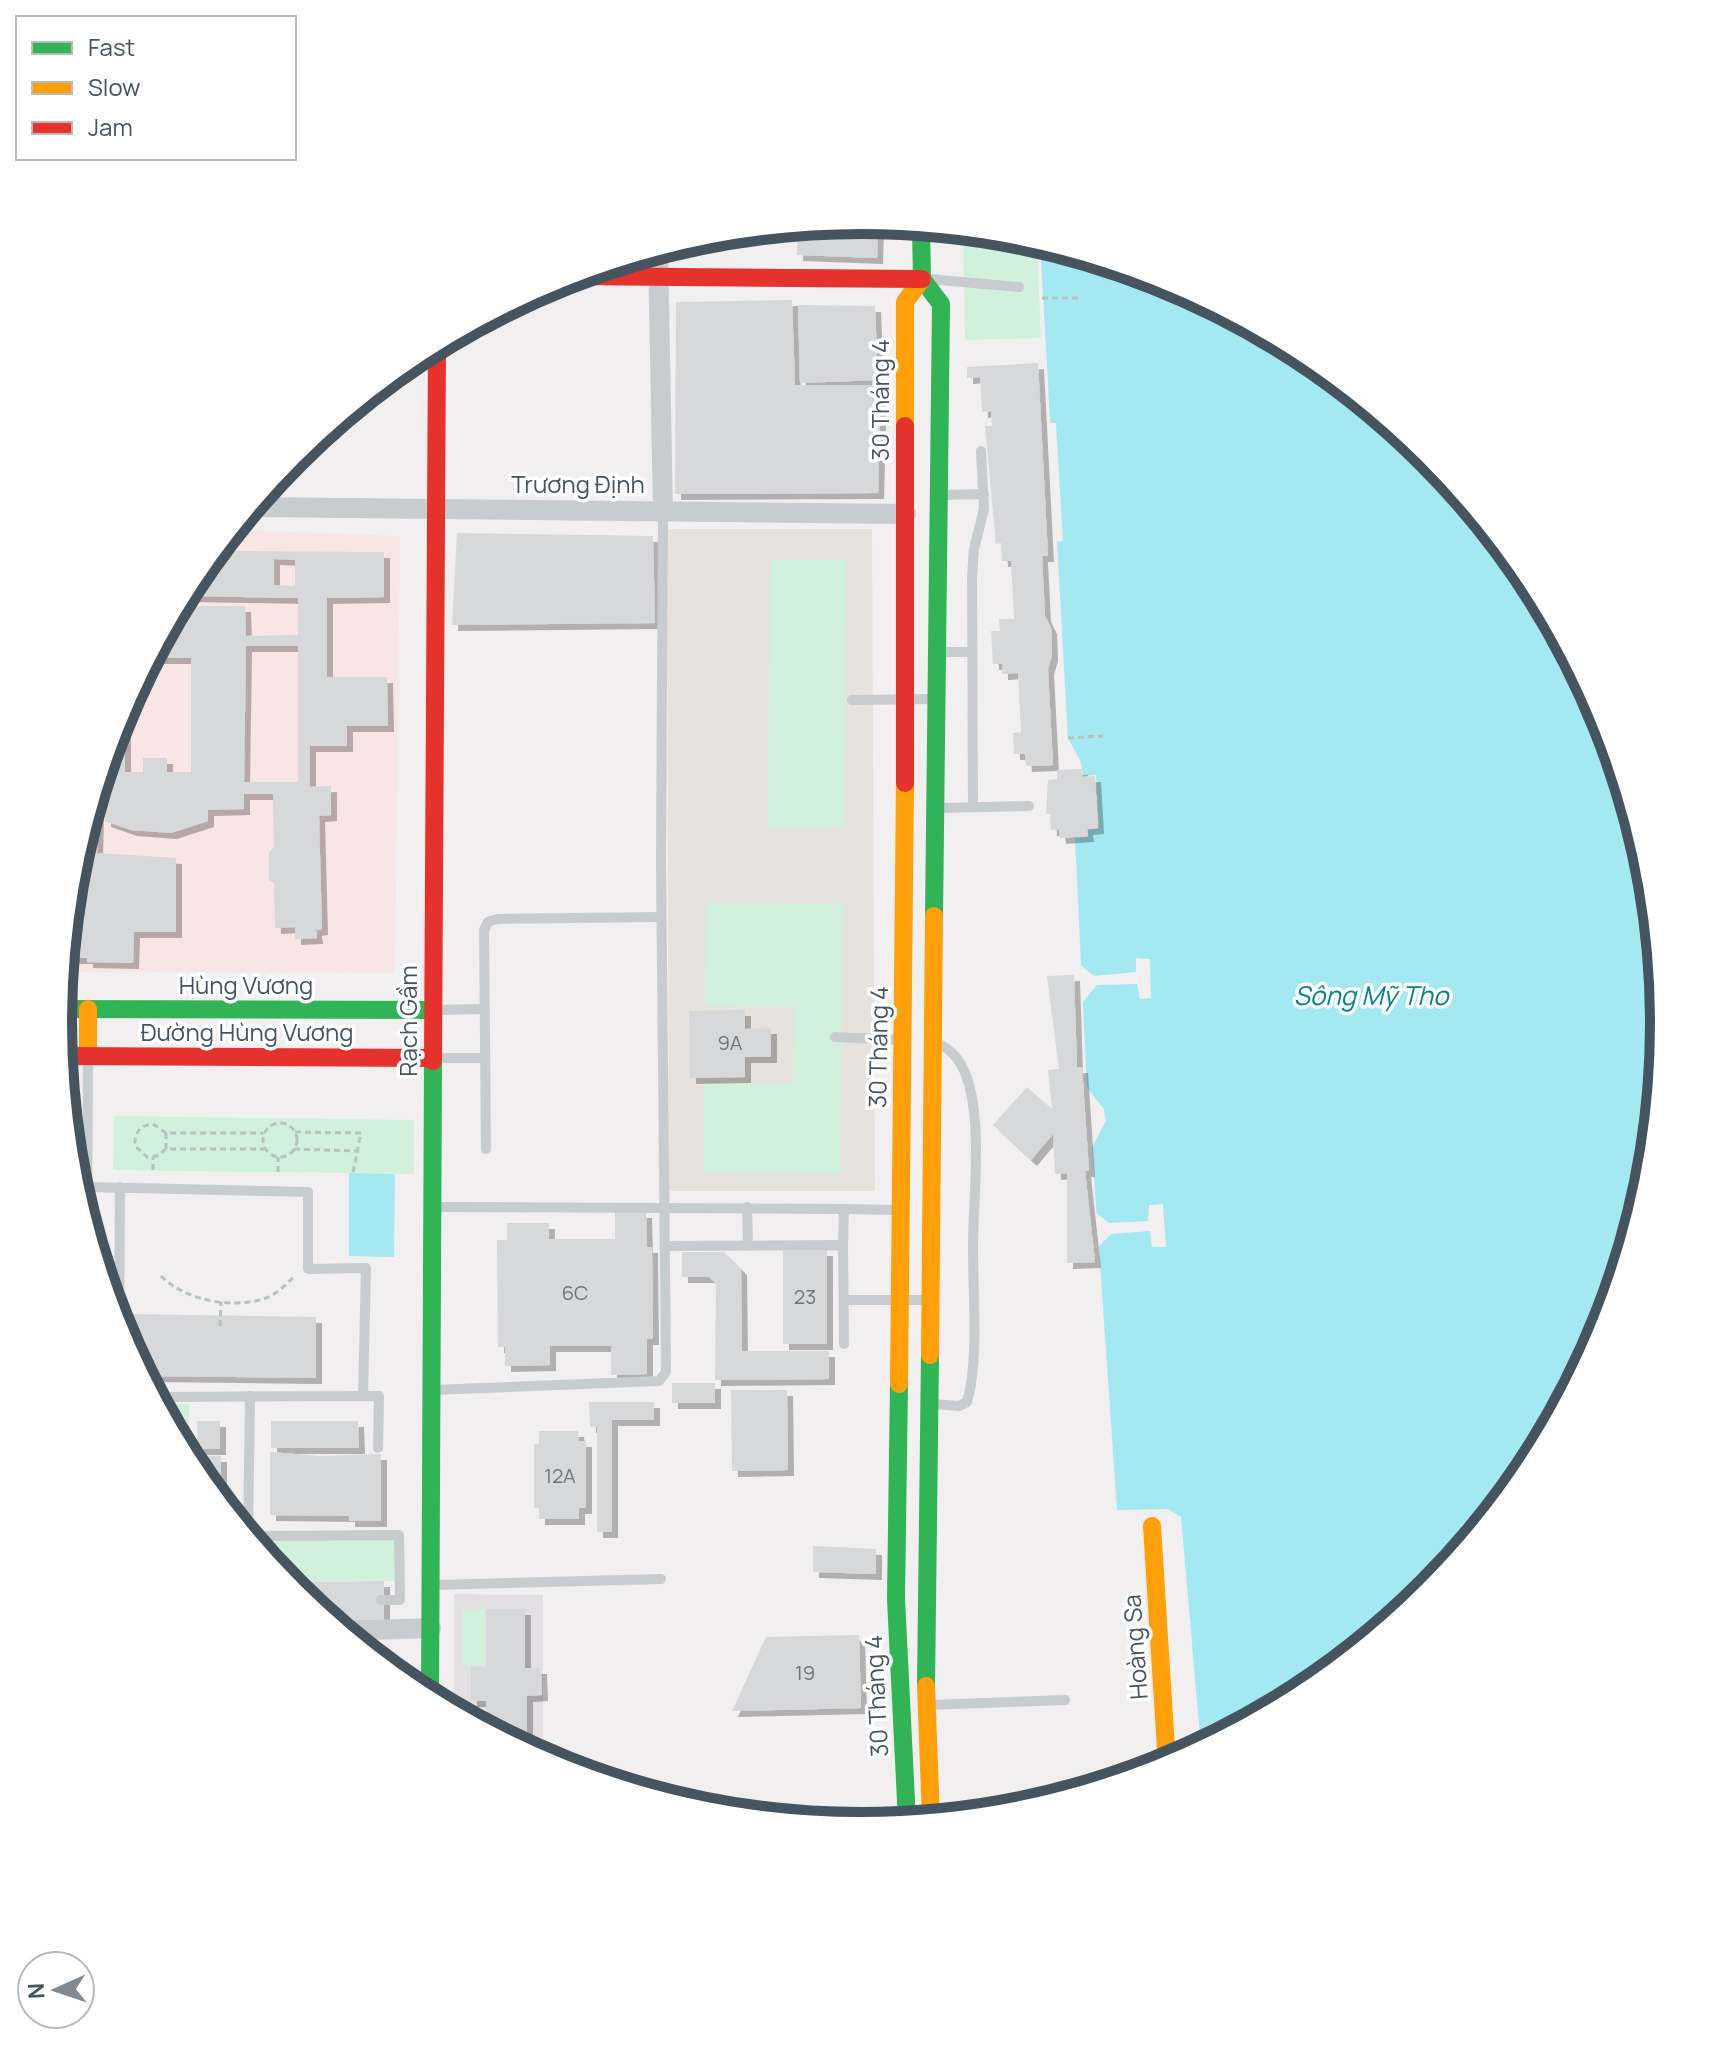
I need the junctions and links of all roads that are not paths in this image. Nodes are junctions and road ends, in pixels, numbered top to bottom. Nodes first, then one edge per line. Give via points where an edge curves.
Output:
1 (921, 237) edge
2 (658, 261) edge
3 (605, 277) edge
4 (658, 278) junction
5 (922, 279) junction
6 (1019, 287) dead end
7 (437, 358) edge
8 (981, 451) dead end
9 (984, 494) junction
10 (939, 504) junction
11 (265, 507) edge
12 (436, 510) junction
13 (663, 512) junction
14 (906, 514) junction
15 (937, 652) junction
16 (972, 652) junction
17 (904, 698) junction
18 (852, 700) dead end
19 (937, 700) junction
20 (1029, 806) dead end
21 (973, 807) junction
22 (936, 808) junction
23 (905, 880) junction
24 (935, 881) junction
25 (661, 917) junction
26 (73, 1009) edge
27 (88, 1009) junction
28 (485, 1009) junction
29 (433, 1010) junction
30 (835, 1037) dead end
31 (903, 1040) junction
32 (934, 1042) junction
33 (73, 1056) edge
34 (88, 1056) junction
35 (433, 1058) junction
36 (485, 1058) junction
37 (486, 1149) dead end
38 (88, 1181) edge
39 (89, 1187) edge
40 (120, 1187) junction
41 (432, 1207) junction
42 (747, 1207) junction
43 (665, 1208) junction
44 (844, 1209) junction
45 (902, 1211) junction
46 (748, 1245) junction
47 (843, 1245) junction
48 (665, 1246) junction
49 (119, 1291) edge
50 (902, 1299) junction
51 (844, 1300) junction
52 (932, 1300) junction
53 (844, 1344) dead end
54 (431, 1390) junction
55 (250, 1396) junction
56 (363, 1396) junction
57 (167, 1397) edge
58 (900, 1403) junction
59 (931, 1404) junction
60 (378, 1448) dead end
61 (248, 1519) edge
62 (1152, 1526) dead end
63 (262, 1536) edge
64 (661, 1579) dead end
65 (430, 1585) junction
66 (896, 1599) junction
67 (381, 1600) dead end
68 (927, 1600) junction
69 (431, 1628) junction
70 (359, 1630) edge
71 (430, 1684) edge
72 (1065, 1700) dead end
73 (926, 1705) junction
74 (1166, 1751) edge
75 (931, 1808) edge
76 (906, 1810) edge

1 - 5 main road, 30 Tháng 4
2 - 4 street
3 - 4 main road
4 - 5 main road
4 - 13 street
5 - 6 lane
5 - 10 main road, 30 Tháng 4 via 941,304
5 - 14 main road, 30 Tháng 4 via 905,302
7 - 12 main road, Rạch Gầm
8 - 9 lane
9 - 10 lane
9 - 16 lane via 974,549
10 - 14 main road
10 - 15 main road, 30 Tháng 4
11 - 12 street, Trương Định
12 - 13 street, Trương Định
12 - 29 main road, Rạch Gầm
13 - 14 street, Trương Định
13 - 25 lane
14 - 17 main road, 30 Tháng 4
15 - 16 lane
15 - 19 main road, 30 Tháng 4
16 - 21 lane
17 - 18 lane
17 - 19 lane
17 - 23 main road, 30 Tháng 4
19 - 22 main road, 30 Tháng 4
20 - 21 lane
21 - 22 lane
22 - 24 main road, 30 Tháng 4
23 - 24 main road
23 - 31 main road, 30 Tháng 4
24 - 32 main road, 30 Tháng 4
25 - 28 lane via 488,922
25 - 43 lane
26 - 27 main road, Hùng Vương
27 - 29 main road, Hùng Vương
27 - 34 main road
28 - 29 lane
28 - 36 lane
29 - 35 main road, Rạch Gầm
30 - 31 lane
31 - 32 lane
31 - 45 main road, 30 Tháng 4
32 - 52 main road, 30 Tháng 4
32 - 59 lane via 958,1059 969,1085 974,1127 973,1295 967,1402
33 - 34 main road, Đường Hùng Vương
34 - 35 main road, Đường Hùng Vương
34 - 38 lane
35 - 36 lane
35 - 41 main road, Rạch Gầm
36 - 37 lane
39 - 40 lane
40 - 49 lane
40 - 56 lane via 308,1192 308,1269 366,1268
41 - 43 lane
41 - 54 main road, Rạch Gầm
42 - 43 lane
42 - 44 lane
42 - 46 lane
43 - 48 lane
44 - 45 lane
44 - 47 lane
45 - 50 main road, 30 Tháng 4
46 - 47 lane
46 - 48 lane
47 - 51 lane
48 - 54 lane via 663,1379
50 - 51 lane
50 - 52 lane
50 - 58 main road, 30 Tháng 4
51 - 53 lane
52 - 59 main road, 30 Tháng 4
54 - 65 main road, Rạch Gầm
55 - 56 lane
55 - 57 lane
55 - 61 lane
56 - 60 lane via 379,1396
58 - 59 main road
58 - 66 main road, 30 Tháng 4
59 - 68 main road, 30 Tháng 4
62 - 74 main road, Hoàng Sa
63 - 67 lane via 399,1535 400,1600
64 - 65 lane
65 - 69 main road, Rạch Gầm
66 - 68 main road
66 - 76 main road, 30 Tháng 4
68 - 73 main road, 30 Tháng 4
69 - 70 street
69 - 71 main road, Rạch Gầm
72 - 73 lane
73 - 75 main road, 30 Tháng 4

